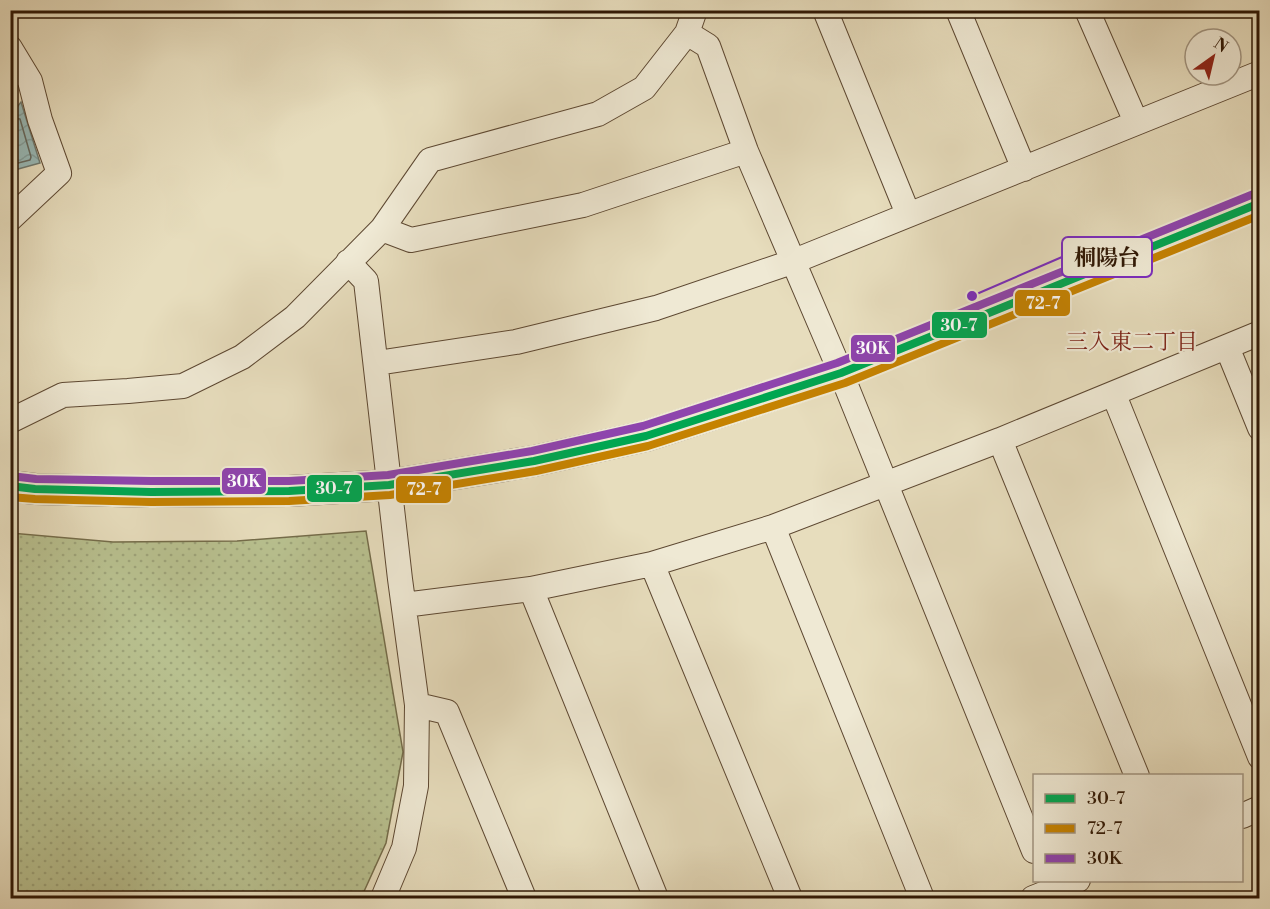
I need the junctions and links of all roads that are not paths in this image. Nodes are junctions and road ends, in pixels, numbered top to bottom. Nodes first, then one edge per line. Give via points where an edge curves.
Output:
1 (695, 10) edge
2 (825, 10) edge
3 (958, 10) edge
4 (1087, 10) edge
5 (687, 33) junction
6 (10, 48) edge
7 (1258, 78) edge
8 (1136, 122) junction
9 (746, 151) junction
10 (1024, 169) junction
11 (1260, 203) edge
12 (908, 214) junction
13 (10, 219) edge
14 (382, 228) junction
15 (348, 262) junction
16 (792, 262) junction
17 (1260, 333) edge
18 (1227, 347) junction
19 (376, 363) junction
20 (841, 374) junction
21 (1113, 395) junction
22 (10, 421) edge
23 (1260, 428) edge
24 (1000, 440) junction
25 (389, 485) junction
26 (886, 485) junction
27 (10, 486) edge
28 (773, 527) junction
29 (651, 564) junction
30 (531, 589) junction
31 (404, 605) junction
32 (417, 705) junction
33 (1260, 757) edge
34 (1136, 774) edge
35 (1260, 808) edge
36 (1243, 816) edge
37 (1033, 846) edge
38 (1073, 882) edge
39 (1046, 892) edge
40 (383, 898) edge
41 (524, 898) edge
42 (656, 898) edge
43 (790, 898) edge
44 (922, 898) edge

1 - 5 street
2 - 12 street
3 - 10 street
4 - 8 street
5 - 9 street via 708,46
5 - 14 street via 644,88 598,114 430,160
6 - 13 street via 30,81 59,173
7 - 8 street
8 - 10 street
9 - 14 street via 583,205 411,240
9 - 16 street
10 - 12 street
11 - 20 street
12 - 16 street
14 - 15 street
15 - 19 street via 366,281
15 - 22 street via 295,317 242,357 183,386 63,395
16 - 19 street via 646,311 516,342
16 - 20 street
17 - 18 street
18 - 21 street
18 - 23 street
19 - 25 street
20 - 25 street via 646,436 534,461
20 - 26 street
21 - 24 street
21 - 33 street
24 - 26 street
24 - 34 street
25 - 27 street via 163,492
25 - 31 street
26 - 28 street
26 - 37 street
28 - 29 street
28 - 44 street
29 - 30 street
29 - 43 street
30 - 31 street
30 - 42 street
31 - 32 street
32 - 40 street via 416,786 404,848
32 - 41 street via 447,712
35 - 36 street
38 - 39 street

